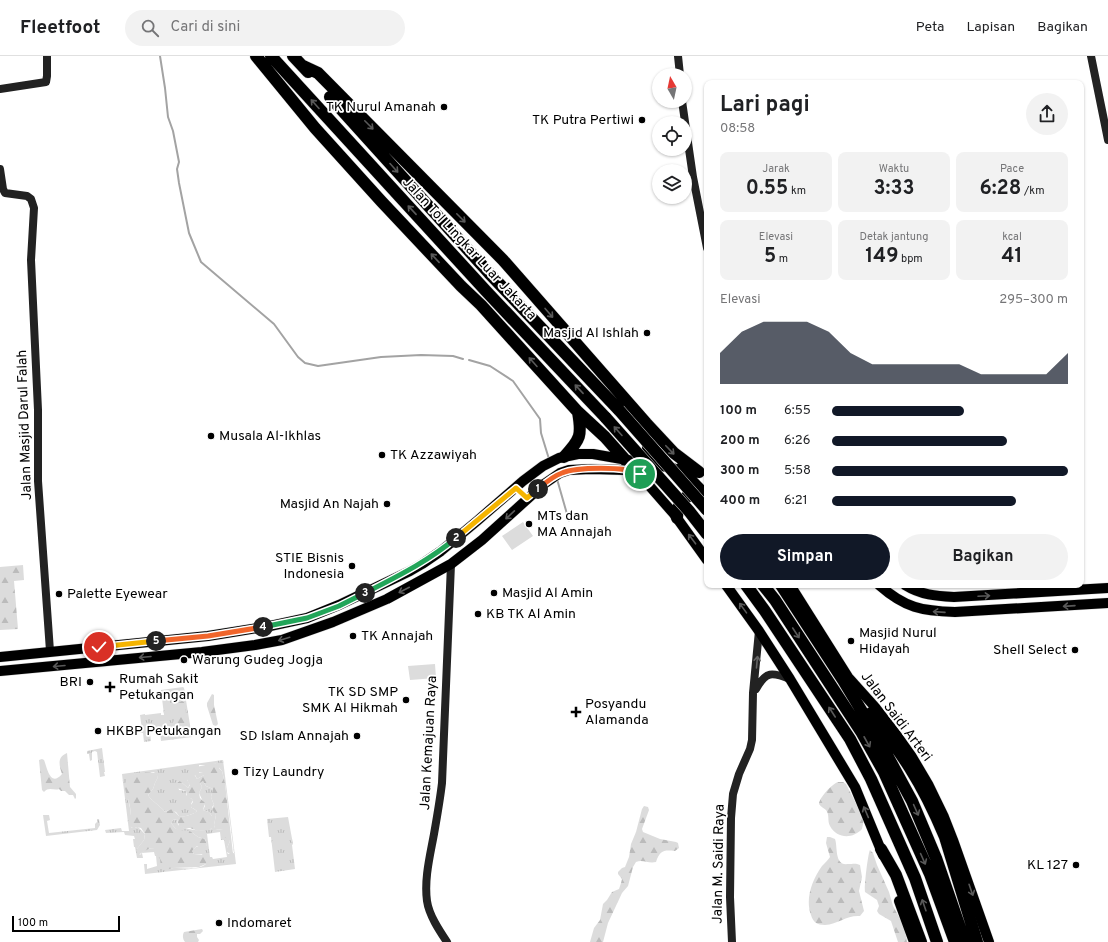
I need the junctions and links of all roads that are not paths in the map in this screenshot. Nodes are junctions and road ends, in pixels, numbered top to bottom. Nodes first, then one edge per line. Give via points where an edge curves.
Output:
1 (47, 56) edge
2 (256, 56) edge
3 (293, 56) edge
4 (678, 56) edge
5 (1091, 56) edge
6 (272, 57) edge
7 (303, 66) junction
8 (679, 68) edge
9 (0, 89) edge
10 (683, 108) edge
11 (1108, 140) edge
12 (0, 169) edge
13 (704, 233) edge
14 (578, 412) junction
15 (644, 421) junction
16 (605, 438) junction
17 (564, 457) junction
18 (625, 460) junction
19 (648, 464) junction
20 (680, 469) junction
21 (703, 473) edge
22 (640, 474) junction
23 (516, 488) junction
24 (655, 492) junction
25 (704, 495) edge
26 (704, 497) edge
27 (527, 498) junction
28 (704, 507) edge
29 (677, 518) junction
30 (704, 530) edge
31 (704, 556) edge
32 (422, 564) junction
33 (451, 564) junction
34 (430, 576) junction
35 (728, 588) edge
36 (748, 588) edge
37 (765, 588) edge
38 (783, 588) edge
39 (792, 588) edge
40 (883, 588) edge
41 (912, 588) edge
42 (1108, 588) edge
43 (1108, 603) edge
44 (759, 630) junction
45 (236, 632) junction
46 (110, 646) junction
47 (99, 647) junction
48 (239, 648) junction
49 (50, 651) junction
50 (0, 657) edge
51 (112, 660) junction
52 (99, 661) junction
53 (0, 671) edge
54 (848, 677) junction
55 (790, 679) junction
56 (753, 693) junction
57 (881, 848) junction
58 (447, 942) edge
59 (732, 942) edge
60 (914, 942) edge
61 (921, 942) edge
62 (937, 942) edge
63 (955, 942) edge
64 (966, 942) edge
65 (977, 942) edge
66 (988, 942) edge

1 - 9 street via 46,82
14 -> 2 highway via 315,128
3 - 7 highway, Jalan Tol Lingkar Luar Jakarta
4 - 8 street
5 - 11 street
30 -> 6 highway, Jalan Tol Lingkar Luar Jakarta, bridge via 606,418
7 -> 15 highway via 318,74 503,260
7 -> 28 highway, Jalan Tol Lingkar Luar Jakarta, bridge via 499,284 619,410
10 - 13 street
12 - 49 street, Jalan Masjid Darul Falah via 5,193 27,196 34,208 31,260 38,410 38,481
14 - 16 highway
14 - 17 highway via 580,438
15 - 16 highway via 644,430 635,444 624,447
15 - 19 highway via 649,447
15 -> 21 highway via 674,453
16 - 18 highway
17 - 18 main road via 594,454
17 - 23 main road via 543,466
18 - 19 main road
18 - 22 highway
19 - 20 main road
19 - 22 highway
20 - 21 main road
20 - 24 main road
20 - 25 highway
22 - 24 main road
22 - 27 main road via 626,470 569,470 560,473
23 - 27 main road
23 - 32 main road
24 - 29 main road
26 - 29 highway via 697,495 686,497 679,505
27 -> 33 main road via 482,540
31 -> 29 main road
32 - 34 main road
32 - 45 main road via 339,606 307,618
33 - 34 main road
33 - 58 street, Jalan Kemajuan Raya via 442,783 426,888 431,913
34 -> 48 main road via 333,622 282,640
44 -> 35 main road
62 -> 36 highway via 915,878 871,779 850,739
37 -> 63 highway via 862,732 884,772 930,874
38 -> 64 highway via 843,680 912,801
39 - 54 main road, Jalan Saidi Arteri
43 -> 40 main road via 937,612 910,607
41 -> 42 main road via 924,594 954,597
44 - 55 main road
56 -> 44 street, Jalan M. Saidi Raya
45 - 46 main road
45 - 48 main road
46 - 47 main road
46 - 51 main road
47 - 49 main road
47 - 52 main road
48 -> 51 main road
49 - 50 main road
51 - 52 main road
52 -> 53 main road
54 - 65 highway via 910,768 931,805 946,837
54 -> 66 main road, Jalan Saidi Arteri via 899,739 928,784 953,840
55 - 56 street via 776,673 767,675
57 -> 55 main road via 855,787
56 - 59 street, Jalan M. Saidi Raya via 752,740 733,794 730,897
57 - 60 main road
57 - 61 highway via 896,875

